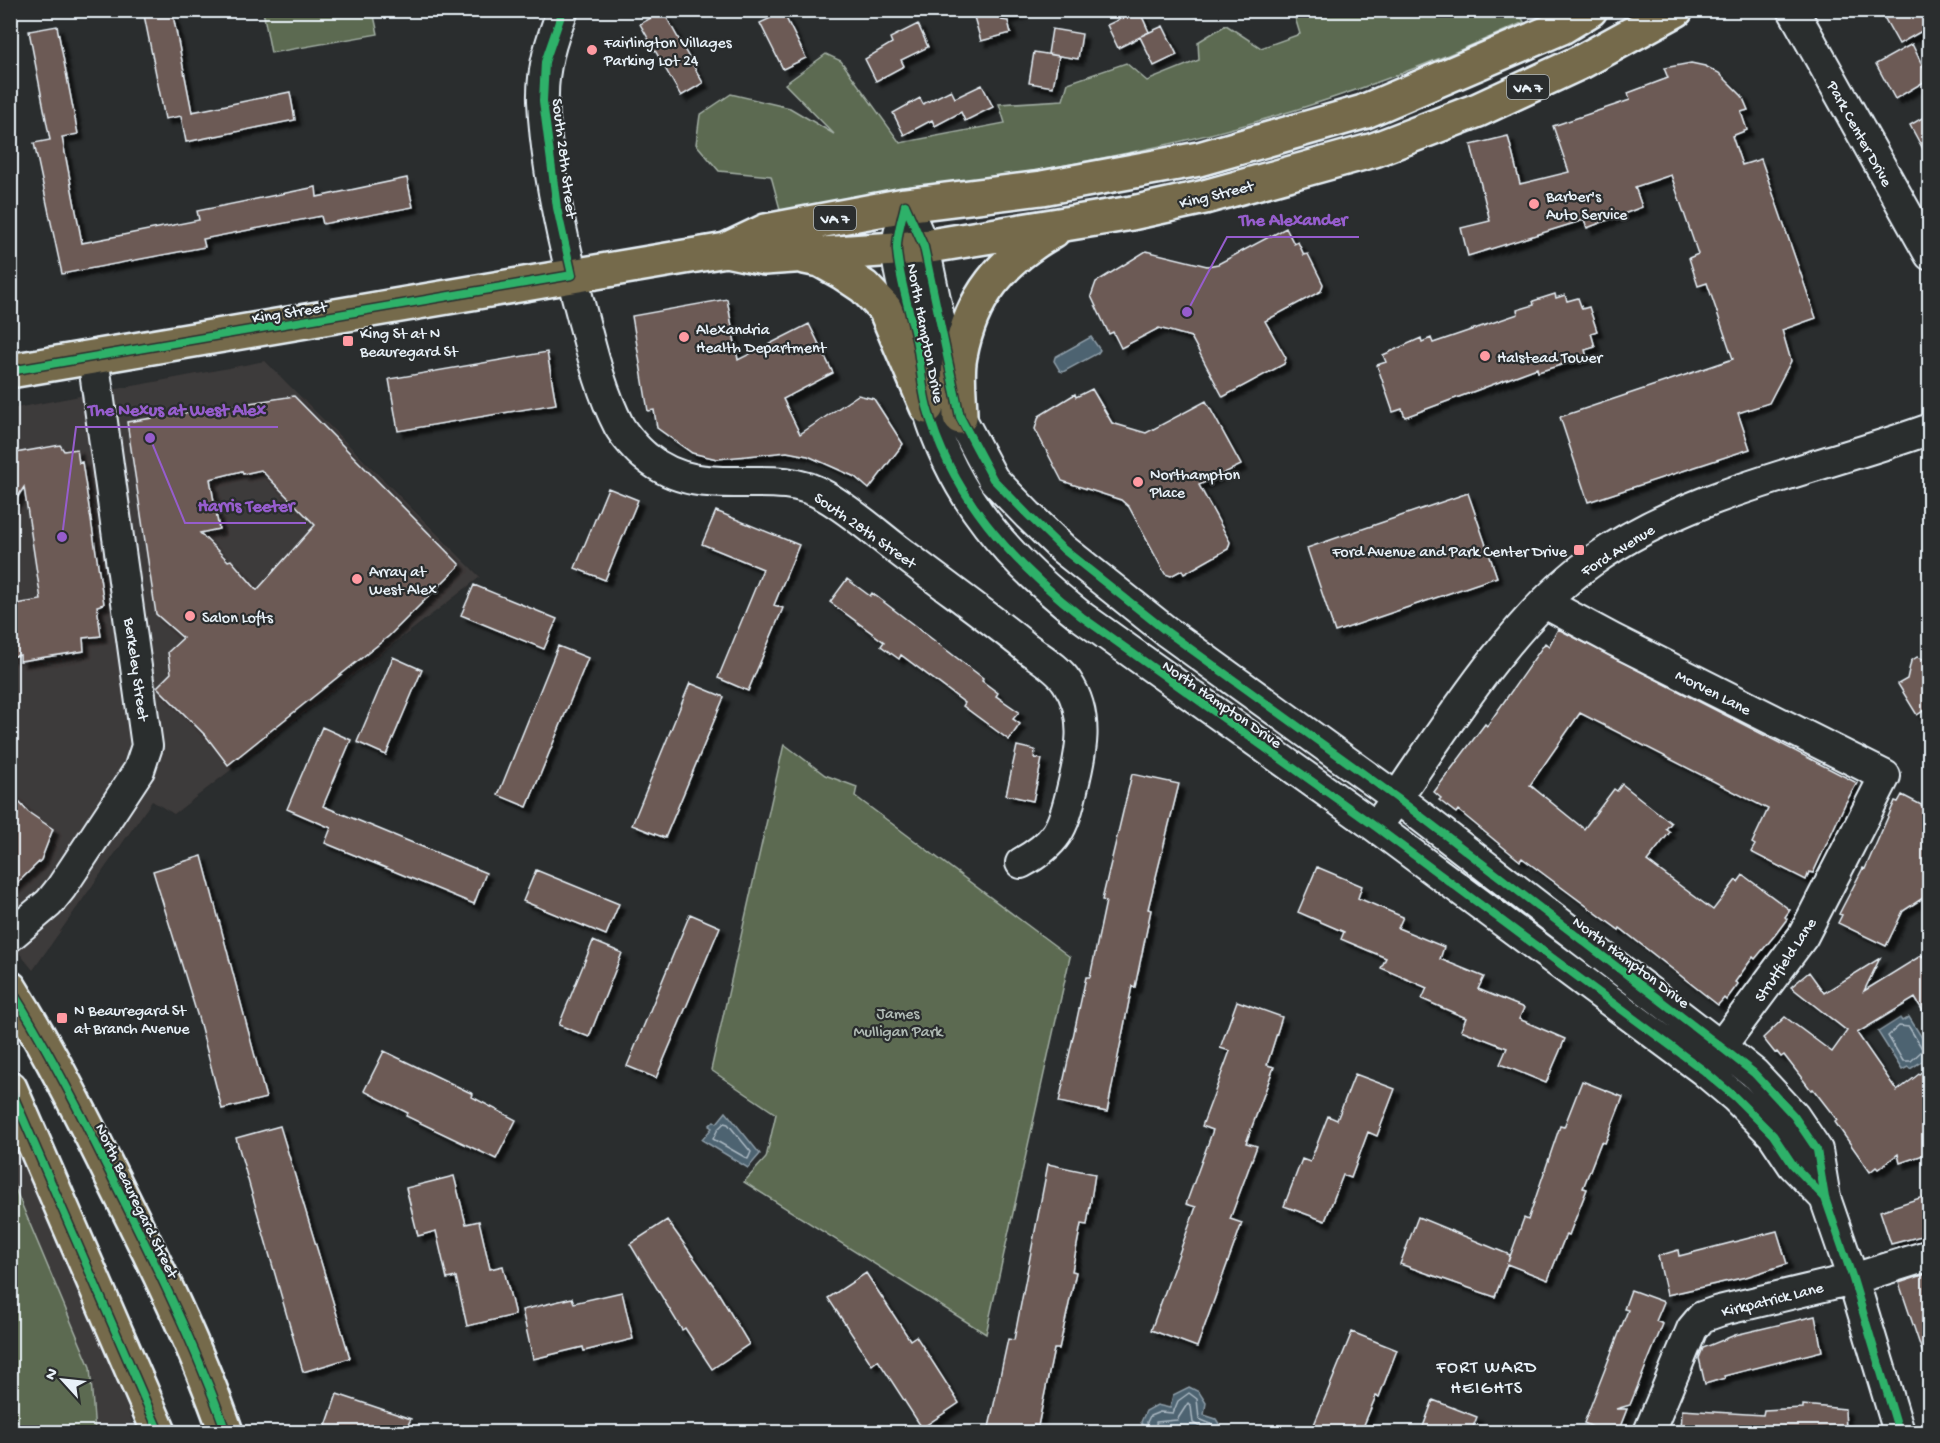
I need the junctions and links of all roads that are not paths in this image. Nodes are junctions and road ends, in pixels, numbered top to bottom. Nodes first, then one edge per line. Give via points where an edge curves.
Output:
1 (563, 10) edge
2 (1590, 10) edge
3 (1676, 10) edge
4 (1793, 10) edge
5 (905, 205) junction
6 (1068, 223) junction
7 (910, 248) junction
8 (726, 250) junction
9 (798, 255) junction
10 (1929, 255) edge
11 (572, 276) junction
12 (93, 357) junction
13 (10, 371) edge
14 (927, 407) junction
15 (960, 417) junction
16 (1929, 429) edge
17 (1545, 603) junction
18 (1885, 776) joint
19 (1397, 798) junction
20 (1376, 827) junction
21 (1022, 863) dead end
22 (10, 936) edge
23 (10, 988) edge
24 (1721, 1047) junction
25 (1703, 1070) junction
26 (10, 1088) edge
27 (1825, 1198) junction
28 (1929, 1255) edge
29 (1853, 1279) junction
30 (159, 1432) edge
31 (226, 1432) edge
32 (1649, 1432) edge
33 (1899, 1432) edge

1 - 11 street, South 28th Street via 545,62 543,101 557,208
2 - 5 main road, King Street / VA 7 via 1562,27 1364,112 1221,153 1042,188
3 - 6 main road, King Street / VA 7 via 1507,97 1374,150 1205,197
4 - 10 street, Park Center Drive
5 - 7 street, North Hampton Drive
5 - 8 main road, King Street / VA 7 via 765,231
6 - 7 main road, King Street / VA 7
6 - 15 main road via 1023,248 998,271 983,294 969,320 959,358
7 - 9 main road, King Street / VA 7
7 - 14 street, North Hampton Drive
7 - 15 street, North Hampton Drive
8 - 9 main road, King Street / VA 7 via 764,258
8 - 11 main road, King Street / VA 7
9 - 14 main road via 820,260 843,273 864,287 885,309
11 - 12 main road, King Street / VA 7
11 - 21 street, South 28th Street via 591,356 603,387 620,428 645,456 668,472 700,482 788,483 826,496 1012,635 1067,682 1083,726 1066,815 1062,828 1044,850
12 - 13 main road, King Street / VA 7
12 - 22 street, Berkeley Street via 147,746 140,770 61,888 50,903
14 - 20 street, North Hampton Drive via 967,499 1006,550 1040,584 1169,682
15 - 19 street, North Hampton Drive via 993,479 1063,549 1191,650
16 - 17 street, Ford Avenue via 1753,486 1653,525 1592,561
17 - 18 street, Morven Lane
17 - 19 street, Ford Avenue via 1505,647
18 - 24 street, Strutfield Lane via 1803,936
19 - 20 street, Ford Avenue
19 - 24 street, North Hampton Drive
20 - 25 street, North Hampton Drive
23 - 31 main road, North Beauregard Street via 81,1114 129,1211 189,1337
24 - 25 street, Strutfield Lane
24 - 27 street, North Hampton Drive via 1754,1073 1794,1116 1817,1150
25 - 27 street, North Hampton Drive via 1773,1135 1793,1165
26 - 30 main road
27 - 29 street, North Hampton Drive
28 - 29 street, Kirkpatrick Lane
29 - 32 street, Kirkpatrick Lane via 1702,1317 1692,1329
29 - 33 street, North Hampton Drive

